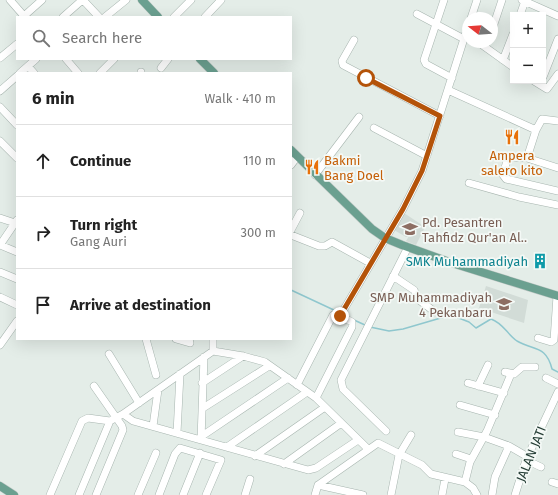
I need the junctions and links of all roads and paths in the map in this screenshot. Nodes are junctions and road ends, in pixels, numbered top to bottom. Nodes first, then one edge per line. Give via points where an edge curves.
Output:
1 (10, 0) edge
2 (42, 0) edge
3 (126, 0) edge
4 (142, 0) edge
5 (191, 0) edge
6 (221, 0) edge
7 (444, 0) edge
8 (476, 0) edge
9 (502, 0) edge
10 (523, 1) edge
11 (472, 12) edge
12 (498, 12) edge
13 (521, 12) edge
14 (542, 12) edge
15 (546, 13) edge
16 (417, 14) dead end
17 (64, 16) edge
18 (98, 16) edge
19 (107, 16) edge
20 (157, 16) edge
21 (175, 16) edge
22 (206, 16) edge
23 (558, 16) edge
24 (436, 24) junction
25 (462, 32) edge
26 (558, 39) edge
27 (354, 40) dead end
28 (510, 43) edge
29 (16, 45) edge
30 (462, 46) edge
31 (490, 48) edge
32 (0, 58) edge
33 (35, 60) edge
34 (67, 60) edge
35 (103, 60) edge
36 (113, 60) edge
37 (167, 60) edge
38 (201, 60) edge
39 (504, 60) junction
40 (510, 64) edge
41 (108, 65) junction
42 (28, 66) junction
43 (161, 68) dead end
44 (546, 69) edge
45 (74, 71) edge
46 (21, 72) edge
47 (33, 72) edge
48 (101, 72) edge
49 (212, 72) edge
50 (558, 74) edge
51 (452, 78) junction
52 (15, 81) edge
53 (541, 84) edge
54 (448, 90) junction
55 (0, 91) edge
56 (0, 107) edge
57 (440, 116) junction
58 (359, 117) dead end
59 (558, 121) edge
60 (16, 124) edge
61 (374, 128) dead end
62 (536, 130) junction
63 (0, 141) edge
64 (294, 154) edge
65 (427, 156) junction
66 (16, 157) edge
67 (527, 158) junction
68 (557, 165) edge
69 (315, 175) junction
70 (469, 183) dead end
71 (558, 191) edge
72 (558, 205) edge
73 (300, 213) dead end
74 (0, 218) edge
75 (16, 222) edge
76 (292, 228) edge
77 (292, 235) edge
78 (385, 238) junction
79 (0, 245) edge
80 (408, 247) junction
81 (16, 252) edge
82 (370, 263) junction
83 (0, 272) edge
84 (393, 276) junction
85 (16, 279) edge
86 (557, 296) edge
87 (2, 300) edge
88 (16, 304) edge
89 (435, 312) dead end
90 (341, 315) junction
91 (16, 322) edge
92 (538, 338) dead end
93 (146, 340) edge
94 (179, 340) edge
95 (189, 340) edge
96 (213, 340) edge
97 (0, 346) edge
98 (213, 351) junction
99 (109, 354) dead end
100 (243, 356) junction
101 (204, 357) junction
102 (488, 365) dead end
103 (269, 366) junction
104 (535, 367) dead end
105 (180, 374) junction
106 (156, 375) dead end
107 (288, 378) junction
108 (546, 378) dead end
109 (468, 383) dead end
110 (202, 384) junction
111 (558, 384) edge
112 (297, 385) junction
113 (94, 386) dead end
114 (478, 386) junction
115 (158, 390) junction
116 (307, 392) junction
117 (558, 392) edge
118 (504, 393) junction
119 (316, 398) junction
120 (140, 403) junction
121 (460, 405) dead end
122 (324, 407) junction
123 (202, 408) junction
124 (123, 414) junction
125 (495, 415) junction
126 (112, 419) junction
127 (340, 424) junction
128 (153, 426) junction
129 (386, 431) dead end
130 (458, 432) dead end
131 (177, 433) junction
132 (411, 435) dead end
133 (484, 437) junction
134 (202, 438) junction
135 (358, 440) junction
136 (509, 446) junction
137 (227, 448) junction
138 (368, 450) junction
139 (156, 453) dead end
140 (200, 453) junction
141 (400, 454) junction
142 (456, 454) dead end
143 (255, 456) junction
144 (471, 459) junction
145 (527, 459) junction
146 (284, 464) junction
147 (541, 468) dead end
148 (250, 479) dead end
149 (445, 479) junction
150 (465, 482) junction
151 (318, 485) junction
152 (0, 486) edge
153 (9, 494) edge
154 (50, 495) edge
155 (79, 495) edge
156 (96, 495) edge
157 (138, 495) edge
158 (159, 495) edge
159 (183, 495) edge
160 (206, 495) edge
161 (245, 495) edge
162 (315, 495) edge
163 (363, 495) edge
164 (391, 495) edge
165 (442, 495) edge
166 (477, 495) edge
167 (492, 495) edge
168 (516, 495) edge

1 - 2 street via 24,16
3 - 19 street
4 - 20 main road
5 - 21 street
6 - 22 street
7 - 24 street
8 - 11 street
9 - 12 street
10 - 13 street
10 - 14 street
15 - 23 street
16 - 24 street
17 - 18 street via 84,1
24 - 25 street
24 - 51 street via 424,63
26 - 44 street
27 - 57 street via 342,61 343,65
28 - 39 street
29 - 32 street
30 - 51 street
31 - 39 street
33 - 42 street
34 - 45 street
35 - 41 street
36 - 41 street
37 - 43 street
38 - 49 main road
39 - 40 street
41 - 48 street
42 - 46 street
42 - 47 street
50 - 53 street via 547,89
51 - 54 street
52 - 55 street
54 - 57 street
54 - 62 street
56 - 60 street
57 - 65 street
58 - 69 street
59 - 62 street via 542,119
61 - 65 street
62 - 67 street
63 - 66 street
64 - 69 main road
65 - 78 street via 403,209
67 - 68 street
67 - 71 street via 508,157 504,178
69 - 78 main road via 372,229
70 - 72 street
73 - 76 street
74 - 75 street
75 - 79 street
77 - 82 street via 319,246 332,242
78 - 80 main road
78 - 82 street
79 - 81 street
80 - 84 street
80 - 86 main road
82 - 90 street
83 - 85 street
84 - 89 street via 414,290 419,300
84 - 129 street via 341,385
86 - 92 street via 554,340 551,342
87 - 88 street
90 - 112 street via 333,315
90 - 119 street via 352,324
91 - 97 street
93 - 106 street
94 - 95 street via 190,344
96 - 98 street
98 - 100 street
98 - 101 street
99 - 120 street
100 - 103 street via 265,362
100 - 110 street
101 - 105 street
101 - 110 street
102 - 114 street
103 - 107 street
103 - 123 street
104 - 118 street via 522,367 517,373 508,373
105 - 115 street
105 - 131 street
107 - 112 street
107 - 134 street
108 - 111 street
109 - 114 street
110 - 123 street
112 - 116 street
113 - 126 street
114 - 118 street
115 - 120 street
115 - 128 street
116 - 119 street
116 - 137 street
117 - 145 street, JALAN JATI
118 - 125 street
119 - 122 street
120 - 124 street
121 - 125 street
122 - 127 street
122 - 143 street
123 - 134 street
124 - 126 street
124 - 128 street via 133,421
125 - 133 street
126 - 154 street via 88,418 81,423
126 - 155 street
126 - 156 street via 122,426 123,432
127 - 135 street
127 - 146 street
128 - 131 street
130 - 133 street
131 - 134 street
132 - 141 street
133 - 136 street
133 - 144 street
134 - 137 street
135 - 138 street
135 - 146 street via 314,469
136 - 145 street
136 - 167 street via 495,477
137 - 143 street
138 - 141 street via 378,443
138 - 151 street
139 - 157 street
140 - 158 street via 179,448
140 - 159 street
140 - 160 street via 222,461
141 - 149 street via 422,465 431,474
141 - 164 street
142 - 144 street
143 - 146 street
144 - 150 street
145 - 147 street
145 - 168 street, JALAN JATI
148 - 161 street
149 - 150 street
149 - 165 street
150 - 166 street
151 - 162 street
151 - 163 street
152 - 153 main road

